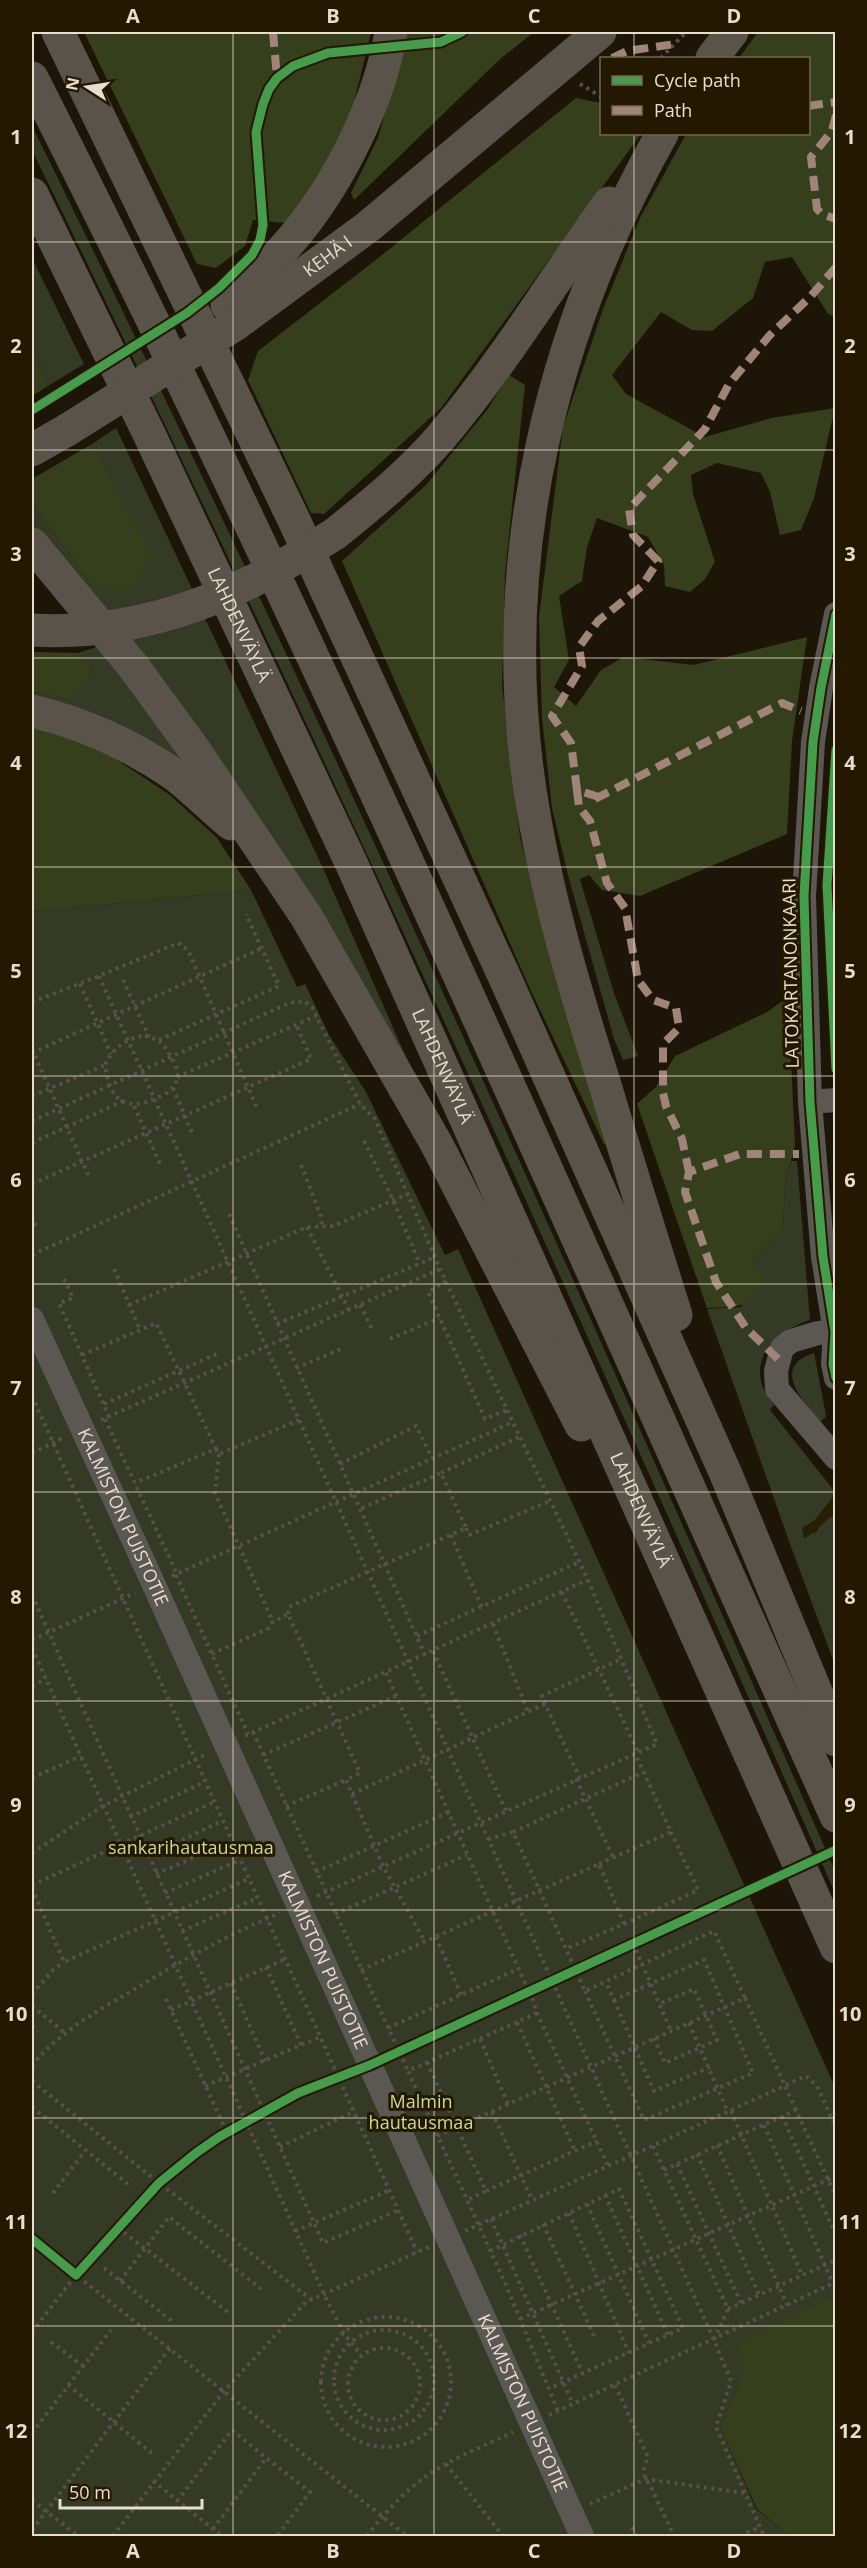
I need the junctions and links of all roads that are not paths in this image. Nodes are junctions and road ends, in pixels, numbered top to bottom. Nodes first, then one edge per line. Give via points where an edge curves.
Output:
1 (58, 32) edge
2 (391, 32) edge
3 (600, 32) edge
4 (732, 32) edge
5 (713, 57) edge
6 (32, 78) edge
7 (658, 135) edge
8 (659, 135) edge
9 (32, 194) edge
10 (232, 315) junction
11 (32, 450) edge
12 (32, 544) edge
13 (836, 614) edge
14 (32, 630) edge
15 (32, 711) edge
16 (306, 916) junction
17 (836, 1100) edge
18 (810, 1102) junction
19 (32, 1319) edge
20 (835, 1332) edge
21 (836, 1378) edge
22 (836, 1458) edge
23 (725, 1472) junction
24 (697, 1636) junction
25 (836, 1740) edge
26 (836, 1816) edge
27 (836, 1947) edge
28 (582, 2536) edge

1 - 23 highway via 364,670
2 - 10 highway via 380,78 336,177 297,234
3 - 10 highway, KEHÄ I via 369,226
4 - 5 highway
6 - 26 highway via 201,420 382,809
7 - 14 highway, bridge via 440,438 393,486 336,533 290,563 196,606 94,630
8 - 23 highway via 595,270 544,429 530,508 519,627 521,690 527,767 557,924
9 - 24 highway, LAHDENVÄYLÄ via 348,856
10 - 11 highway, bridge via 183,340 149,380
12 - 16 highway via 133,666
13 - 18 street, LATOKARTANONKAARI via 821,688 809,787 804,896
15 - 16 highway via 100,733 176,776 232,826
16 - 24 highway via 436,1143 565,1397
17 - 18 street
18 - 20 street, LATOKARTANONKAARI via 823,1257
19 - 28 street, KALMISTON PUISTOTIE
20 - 21 street, LATOKARTANONKAARI
20 - 22 street via 791,1341 782,1348 776,1371 777,1389
23 - 25 highway
24 - 27 highway, LAHDENVÄYLÄ

